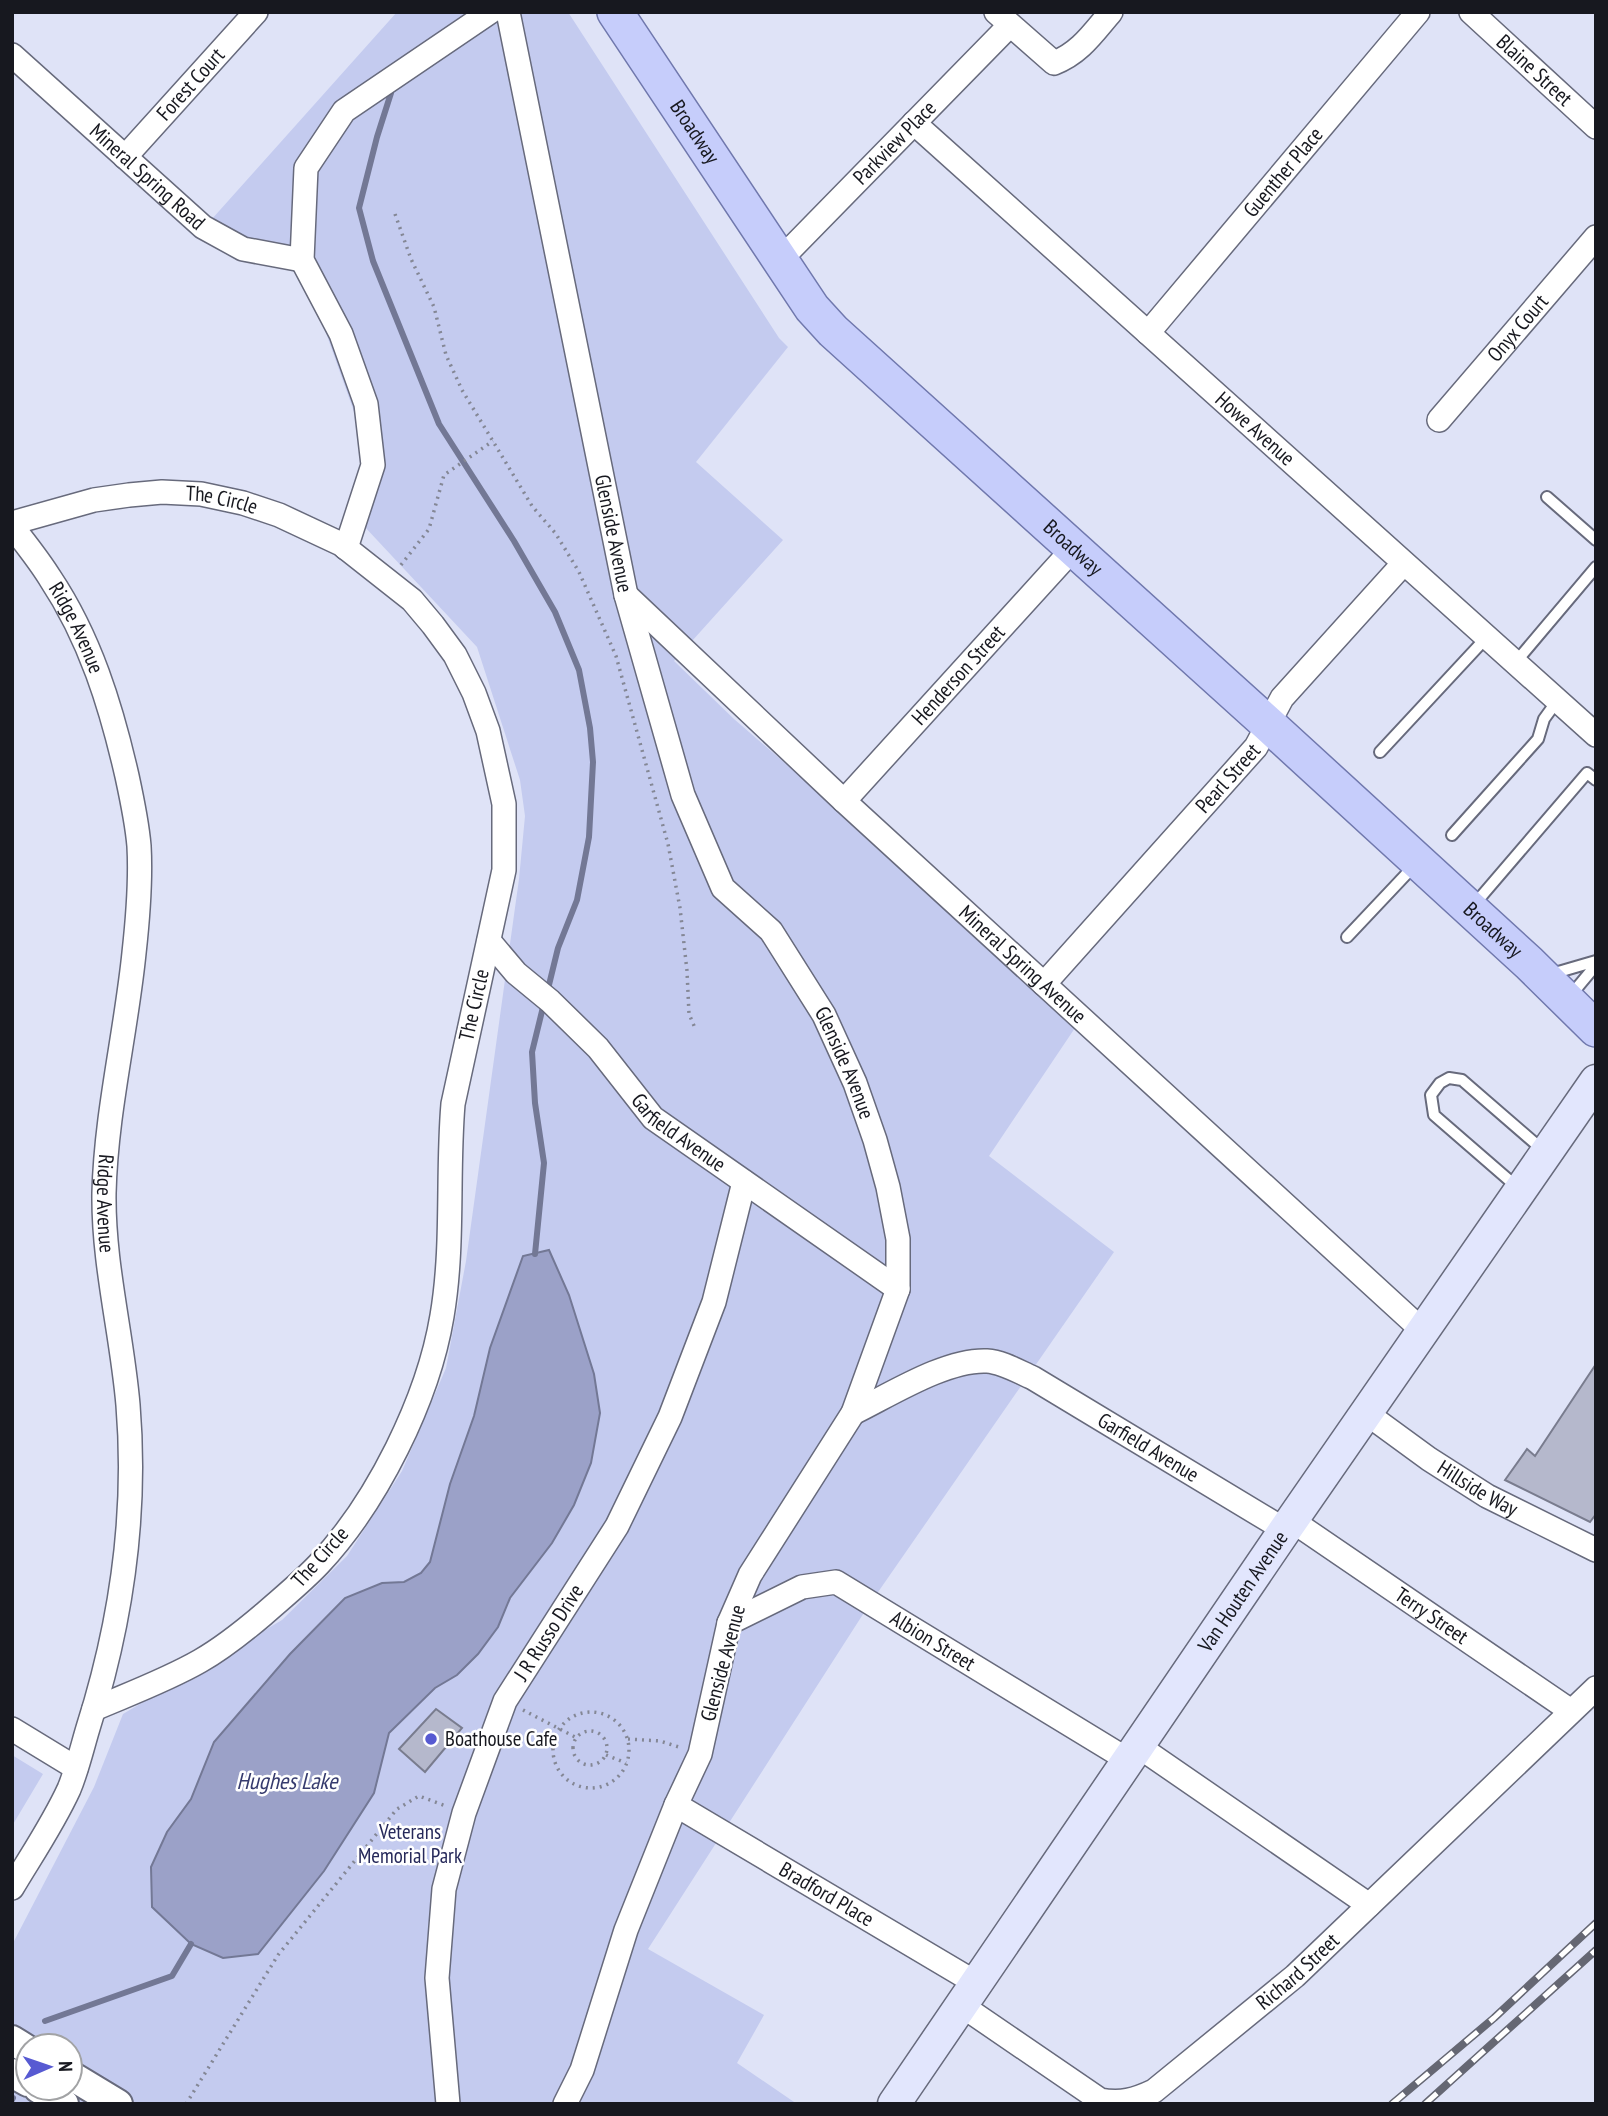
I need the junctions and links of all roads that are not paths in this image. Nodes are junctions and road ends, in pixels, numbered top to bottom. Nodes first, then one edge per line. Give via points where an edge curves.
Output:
1 (256, 12) edge
2 (490, 12) edge
3 (508, 12) edge
4 (615, 12) edge
5 (1111, 12) edge
6 (1418, 12) edge
7 (1471, 12) edge
8 (1003, 19) edge
9 (12, 55) edge
10 (914, 123) junction
11 (1596, 127) edge
12 (125, 157) junction
13 (1596, 237) edge
14 (302, 260) junction
15 (780, 260) junction
16 (1148, 333) junction
17 (1439, 420) dead end
18 (1547, 496) dead end
19 (12, 524) edge
20 (1596, 540) edge
21 (346, 548) junction
22 (1073, 549) junction
23 (1403, 564) junction
24 (1596, 567) edge
25 (626, 595) junction
26 (1486, 638) junction
27 (1515, 663) junction
28 (1558, 701) junction
29 (1268, 724) junction
30 (1596, 735) edge
31 (1380, 752) dead end
32 (1593, 777) edge
33 (844, 801) junction
34 (1452, 835) dead end
35 (1418, 862) junction
36 (1471, 909) junction
37 (1347, 937) dead end
38 (489, 941) junction
39 (1596, 963) edge
40 (1542, 976) junction
41 (1045, 984) junction
42 (1567, 1000) junction
43 (1596, 1029) edge
44 (1596, 1081) edge
45 (1546, 1153) junction
46 (744, 1182) junction
47 (1520, 1190) junction
48 (898, 1289) junction
49 (1423, 1331) junction
50 (853, 1413) junction
51 (1366, 1413) junction
52 (1288, 1525) junction
53 (1596, 1550) edge
54 (729, 1623) junction
55 (1596, 1688) edge
56 (94, 1709) junction
57 (1571, 1712) junction
58 (12, 1729) edge
59 (1133, 1753) junction
60 (76, 1768) junction
61 (677, 1805) junction
62 (12, 1888) edge
63 (1369, 1905) junction
64 (969, 1994) junction
65 (84, 2083) edge
66 (118, 2104) edge
67 (449, 2104) edge
68 (565, 2104) edge
69 (894, 2104) edge

1 - 12 street, Forest Court
2 - 14 street via 345,111 306,168
3 - 25 street, Glenside Avenue
4 - 15 main road, Broadway
5 - 8 street via 1070,57 1054,62
6 - 16 street, Guenther Place
7 - 11 street, Blaine Street
8 - 10 street, Parkview Place
9 - 12 street, Mineral Spring Road
10 - 15 street, Parkview Place
10 - 16 street, Howe Avenue
12 - 14 street, Mineral Spring Road via 204,227 243,249
13 - 17 street, Onyx Court
14 - 21 street via 341,334 366,404 373,465
15 - 22 main road, Broadway via 833,331
16 - 23 street, Howe Avenue
18 - 20 lane
19 - 21 street, The Circle via 94,500 162,492 201,494 279,515
19 - 56 street, Ridge Avenue via 51,579 88,646 114,720 139,842 134,954 104,1194 128,1403 130,1513 117,1609
21 - 38 street, The Circle via 412,600 455,655 488,730 505,828 504,870
22 - 29 main road, Broadway
22 - 33 street, Henderson Street
23 - 26 street, Howe Avenue
23 - 29 street, Pearl Street via 1282,698
24 - 27 lane
25 - 33 street, Mineral Spring Avenue
25 - 48 street, Glenside Avenue via 683,795 723,888 771,930 824,1015 855,1083 888,1186 898,1239
26 - 27 street, Howe Avenue
26 - 31 lane
27 - 28 street, Howe Avenue
28 - 30 street, Howe Avenue
28 - 34 lane via 1544,719 1538,739
29 - 35 main road, Broadway
29 - 41 street, Pearl Street via 1256,747
32 - 36 lane
33 - 41 street, Mineral Spring Avenue
35 - 36 main road, Broadway
35 - 37 lane
36 - 40 main road, Broadway
38 - 46 street, Garfield Avenue via 516,973 598,1048 653,1118
38 - 56 street, The Circle via 453,1104 450,1240 442,1318 398,1446 349,1525 287,1594 200,1662
39 - 40 lane
39 - 42 lane
40 - 42 main road, Broadway
41 - 49 street, Mineral Spring Avenue
42 - 43 main road, Broadway
44 - 45 main road, Van Houten Avenue
45 - 47 main road, Van Houten Avenue
45 - 47 lane via 1462,1080 1449,1078 1434,1090 1434,1115
46 - 48 street, Garfield Avenue
46 - 67 street, J R Russo Drive via 714,1302 670,1418 617,1526 505,1701 464,1813 444,1889 437,1978
47 - 49 main road, Van Houten Avenue
48 - 50 street, Glenside Avenue
49 - 51 main road, Van Houten Avenue
50 - 52 street, Garfield Avenue via 944,1369 990,1361 1032,1378
50 - 54 street, Glenside Avenue via 750,1575
51 - 52 main road, Van Houten Avenue
51 - 53 street, Hillside Way via 1487,1496
52 - 57 street, Terry Street
52 - 59 main road, Van Houten Avenue
54 - 59 street, Albion Street via 802,1587 836,1582
54 - 61 street, Glenside Avenue via 701,1754
55 - 57 street, Richard Street
56 - 60 street, Ridge Avenue
57 - 63 street, Richard Street
58 - 60 street
59 - 63 street, Albion Street
59 - 64 main road, Van Houten Avenue
60 - 62 street, Ridge Avenue via 64,1799
61 - 64 street, Bradford Place
61 - 68 street, Glenside Avenue via 626,1930 582,2070
63 - 64 street, Richard Street via 1295,1976 1154,2091 1134,2101 1100,2100
64 - 69 main road, Van Houten Avenue
65 - 66 street

